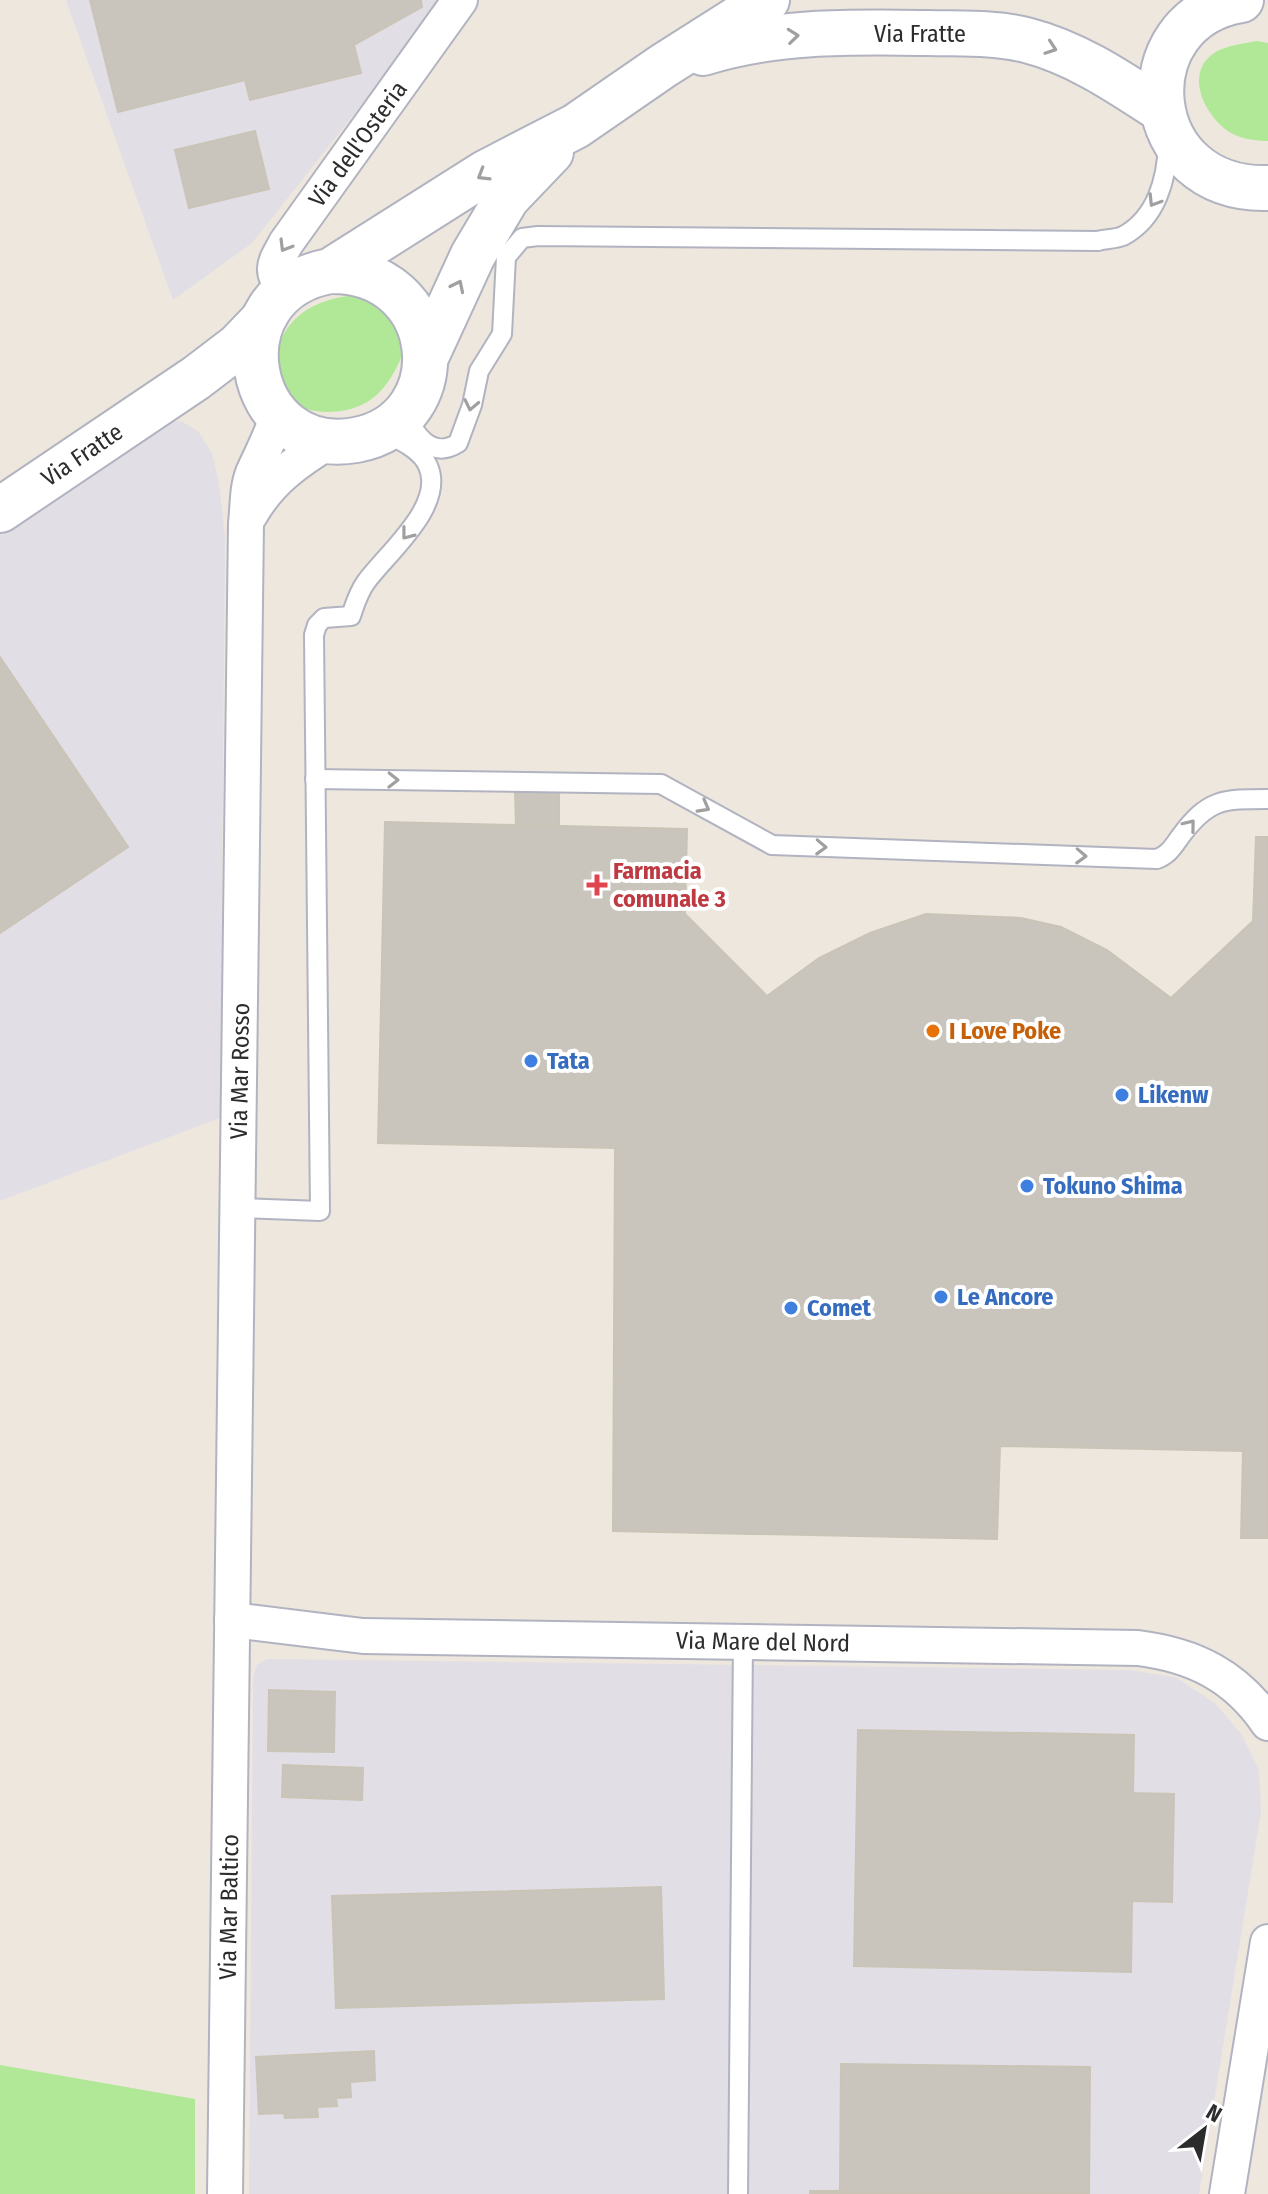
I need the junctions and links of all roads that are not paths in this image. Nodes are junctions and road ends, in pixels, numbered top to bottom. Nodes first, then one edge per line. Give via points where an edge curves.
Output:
1 (460, 0) edge
2 (767, 0) edge
3 (1241, 0) edge
4 (663, 66) junction
5 (1165, 120) junction
6 (576, 126) junction
7 (1268, 188) edge
8 (330, 271) junction
9 (273, 306) junction
10 (426, 357) junction
11 (164, 401) junction
12 (276, 412) junction
13 (393, 422) junction
14 (330, 441) junction
15 (458, 443) junction
16 (423, 509) junction
17 (0, 510) edge
18 (246, 523) junction
19 (315, 779) junction
20 (1268, 799) edge
21 (238, 1208) junction
22 (232, 1620) junction
23 (743, 1642) junction
24 (1268, 1723) edge
25 (1268, 1942) edge
26 (225, 2194) edge
27 (738, 2194) edge
28 (1227, 2194) edge

1 -> 9 street, Via dell'Osteria via 286,243 274,271
2 - 4 main road, Via Fratte
3 - 5 main road via 1206,13 1180,36 1162,76
4 -> 5 main road, Via Fratte via 733,44 804,35 993,34 1084,61
4 - 6 main road, Via Fratte
5 - 7 main road, Via Fratte via 1185,157 1209,176 1238,187
5 -> 15 lane via 1165,178 1153,206 1122,236 1098,241 522,238 506,257 502,334 479,371
6 -> 8 main road, Via Fratte via 485,173
10 -> 6 main road, Via Fratte via 473,255 507,198
8 - 9 main road, Via Fratte via 306,278
8 - 10 main road, Via Fratte via 372,277 397,292 415,315
9 - 11 main road, Via Fratte via 238,346
9 - 12 main road via 256,341 256,372
10 - 13 main road, Via Fratte via 420,387
11 - 12 main road, Via Fratte via 216,395
11 - 17 main road, Via Fratte
12 - 14 main road, Via Fratte via 302,432
12 - 18 street, Via Mar Rosso via 265,453 253,473
13 - 14 main road via 357,440
13 - 15 lane via 431,446 446,449
13 - 16 lane via 429,467 431,484
14 - 18 street via 285,471
15 - 16 lane
16 -> 19 lane via 358,594 351,616 324,618 317,625
18 - 21 street, Via Mar Rosso
19 -> 20 lane via 661,784 772,845 1157,859 1166,856 1210,806 1229,799
19 - 21 lane via 320,1211
21 - 22 street, Via Mar Rosso
22 - 23 street, Via Mare del Nord via 363,1636
22 - 26 street, Via Mar Baltico
23 - 24 street, Via Mare del Nord via 1167,1652 1219,1673 1256,1705
23 - 27 lane
25 - 28 street

